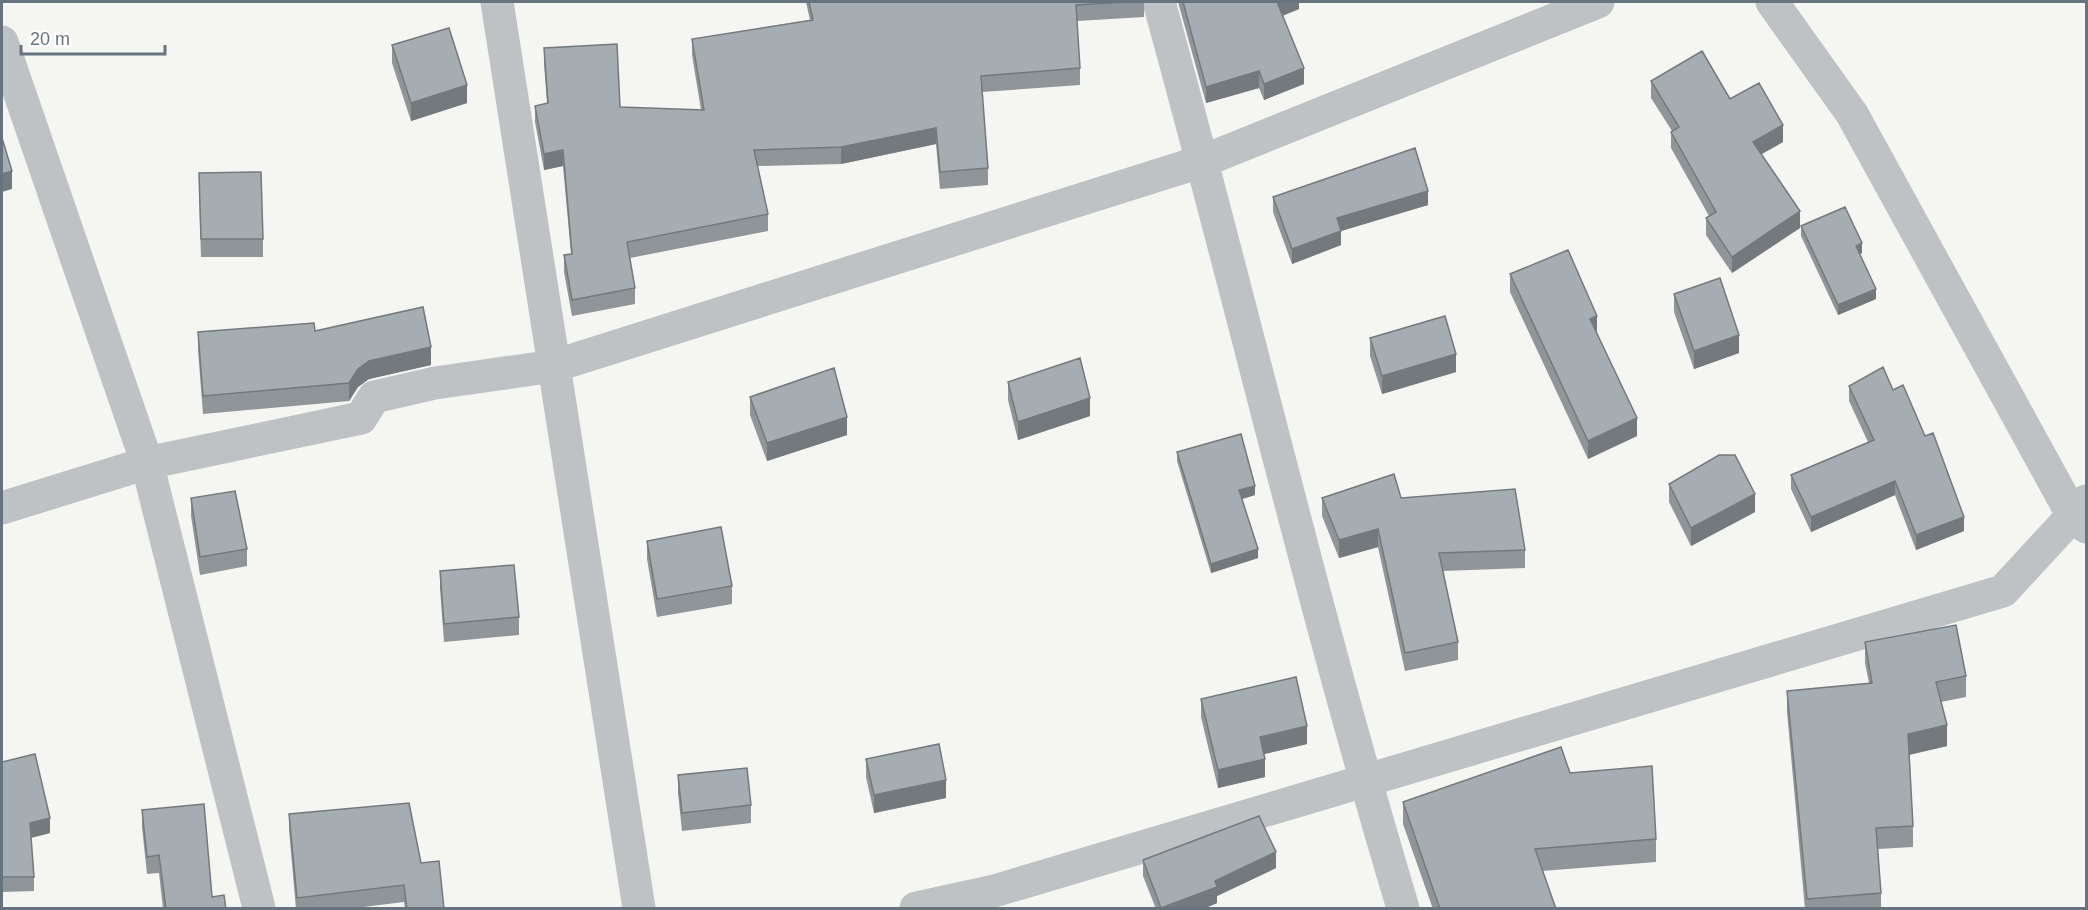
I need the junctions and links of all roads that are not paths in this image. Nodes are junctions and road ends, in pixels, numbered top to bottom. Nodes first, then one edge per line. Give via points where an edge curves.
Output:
1 (497, 2) edge
2 (1159, 2) edge
3 (1598, 2) edge
4 (1772, 2) edge
5 (2, 42) edge
6 (1203, 160) junction
7 (554, 366) junction
8 (147, 463) junction
9 (2, 508) edge
10 (2082, 515) edge
11 (1365, 782) junction
12 (260, 909) edge
13 (639, 909) edge
14 (916, 909) edge
15 (1403, 909) edge

1 - 7 street
2 - 6 street
3 - 6 street
4 - 10 street via 1852,114
5 - 8 street
6 - 7 street
6 - 11 street
7 - 8 street via 374,396 361,418
7 - 13 street
8 - 9 street
8 - 12 street
10 - 11 street via 2003,591
11 - 14 street via 994,891
11 - 15 street

